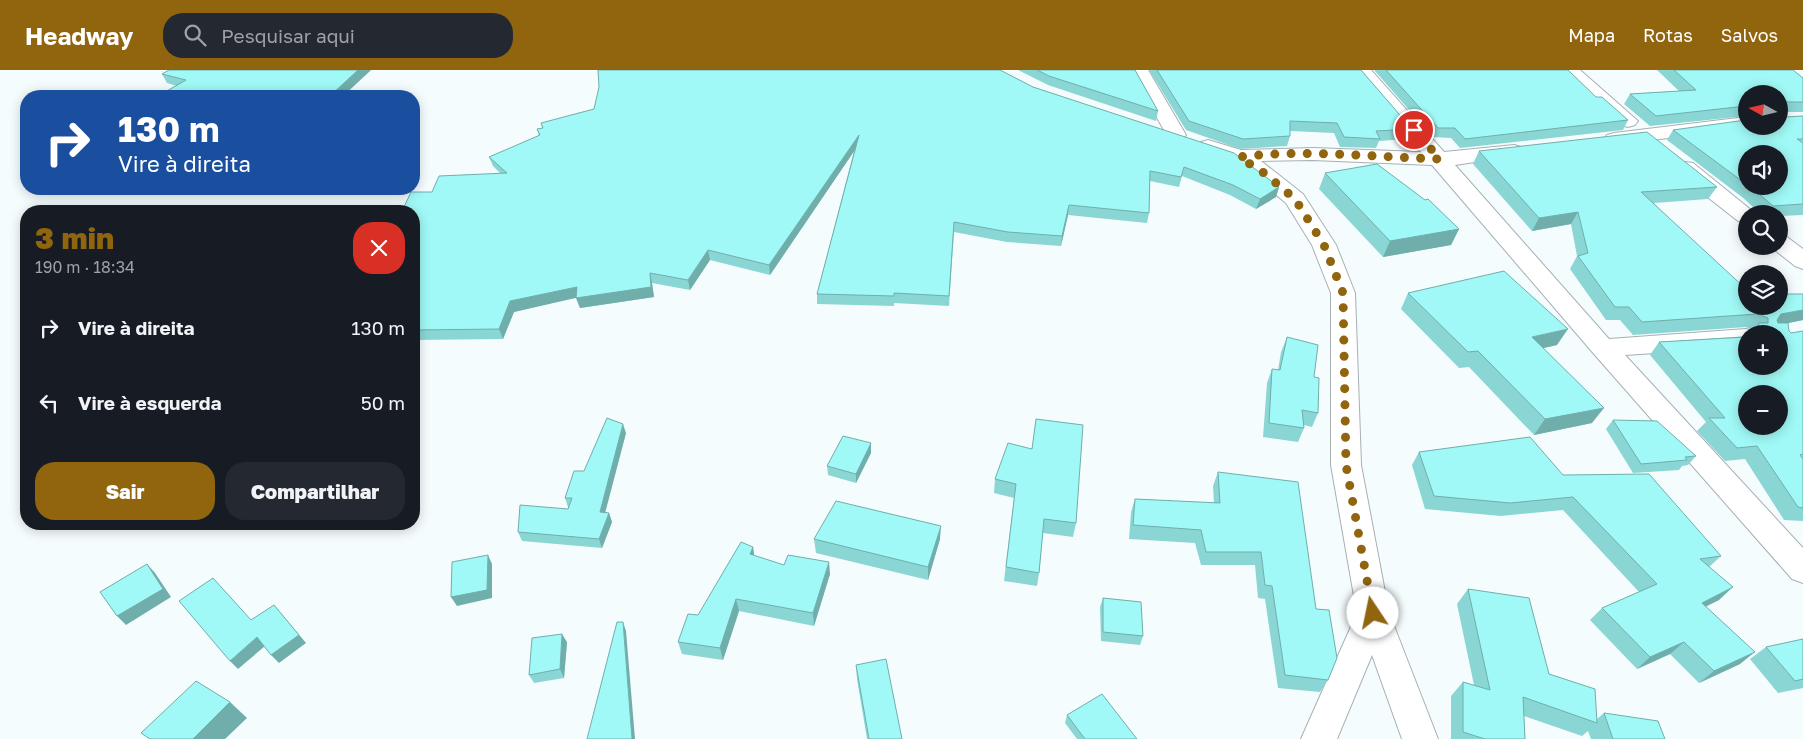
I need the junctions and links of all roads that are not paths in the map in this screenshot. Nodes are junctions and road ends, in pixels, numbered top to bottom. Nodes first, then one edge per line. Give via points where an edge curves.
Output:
1 (1138, 70) edge
2 (1361, 70) edge
3 (1569, 70) edge
4 (1138, 123) edge
5 (1738, 124) edge
6 (1176, 135) junction
7 (1644, 135) junction
8 (1596, 141) edge
9 (1537, 148) edge
10 (1239, 157) junction
11 (1440, 159) junction
12 (1738, 210) edge
13 (1788, 250) edge
14 (1803, 262) edge
15 (1738, 339) edge
16 (1603, 348) junction
17 (1803, 570) edge
18 (1373, 613) junction
19 (1319, 739) edge
20 (1420, 739) edge

1 - 6 street
2 - 11 street
3 - 7 street
4 - 6 street
5 - 7 street
6 - 10 street
7 - 8 street
7 - 12 street
9 - 11 street
10 - 11 street via 1299,154
10 - 18 street via 1295,199 1324,245 1343,293 1346,465
11 - 16 street
13 - 14 street
15 - 16 street
16 - 17 street
18 - 19 street
18 - 20 street

